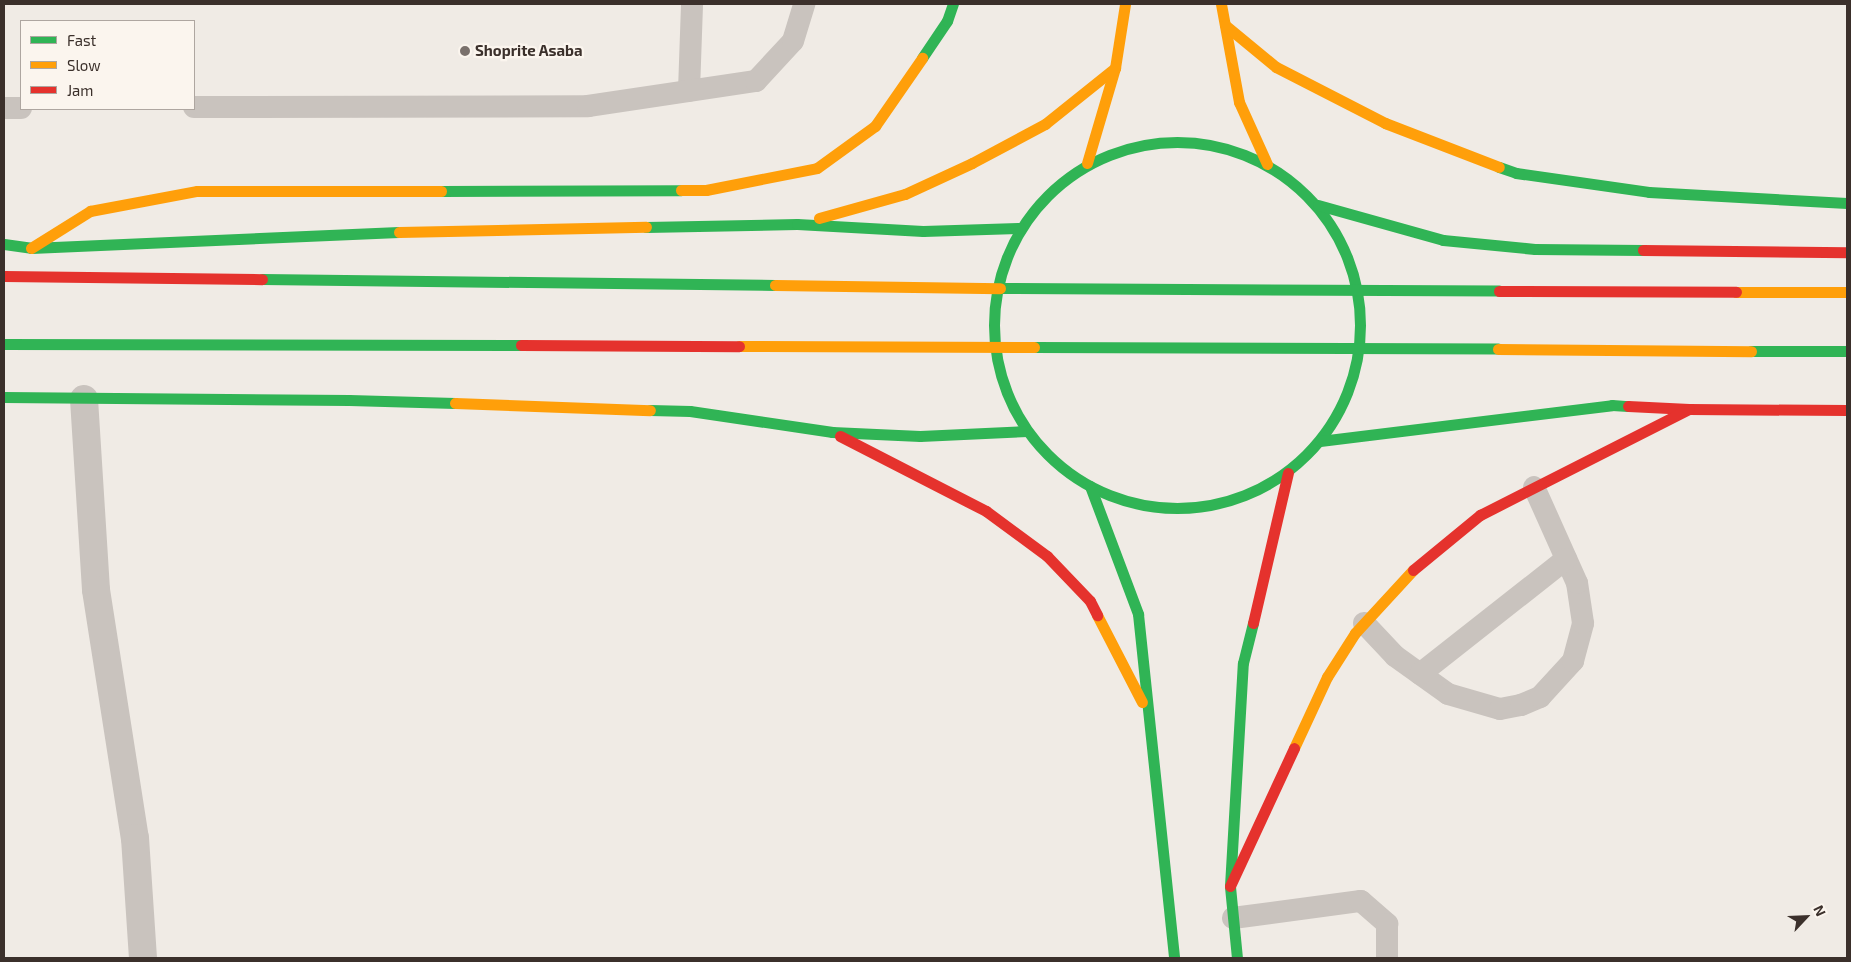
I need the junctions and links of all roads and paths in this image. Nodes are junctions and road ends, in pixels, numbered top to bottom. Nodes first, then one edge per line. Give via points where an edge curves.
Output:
1 (692, 4) edge
2 (804, 4) edge
3 (953, 4) edge
4 (1125, 4) edge
5 (1222, 4) edge
6 (1225, 25) junction
7 (1115, 68) junction
8 (689, 91) junction
9 (195, 107) edge
10 (4, 108) edge
11 (20, 108) edge
12 (1087, 163) junction
13 (1267, 164) junction
14 (1847, 202) edge
15 (1318, 205) junction
16 (797, 224) junction
17 (1020, 228) junction
18 (4, 244) edge
19 (31, 248) junction
20 (1847, 252) edge
21 (4, 276) edge
22 (1847, 292) edge
23 (4, 344) edge
24 (1847, 350) edge
25 (4, 397) edge
26 (84, 399) junction
27 (1689, 409) junction
28 (1847, 410) edge
29 (1027, 431) junction
30 (832, 432) junction
31 (1320, 441) junction
32 (1288, 473) junction
33 (1090, 486) junction
34 (1534, 487) junction
35 (1566, 558) junction
36 (1364, 623) junction
37 (1420, 674) junction
38 (1150, 716) junction
39 (1230, 886) junction
40 (1233, 918) junction
41 (143, 958) edge
42 (1174, 958) edge
43 (1237, 958) edge
44 (1387, 958) edge

1 - 8 lane
2 - 8 lane via 793,41 756,81
3 - 19 main road via 946,21 875,126 817,168 706,190 197,191 90,211
4 - 7 main road
5 - 6 main road
6 - 13 main road via 1239,102
6 - 14 main road via 1276,67 1385,122 1516,174 1649,192
7 - 12 main road
7 - 16 main road via 1046,124 972,163 905,194
8 - 9 lane via 588,106
10 - 11 lane
12 - 13 main road via 1146,142 1208,142
12 - 17 main road via 1049,191
13 - 15 main road via 1294,182
15 - 20 main road via 1443,240 1535,249
15 - 31 main road via 1350,260 1361,323 1351,386
16 - 17 main road via 923,231
16 - 19 main road via 427,231
17 - 29 main road via 999,277 993,330 1003,384
18 - 19 main road
21 - 22 main road, bridge via 1265,291
23 - 24 main road, bridge
25 - 26 main road
26 - 30 main road via 349,400 690,412
26 - 41 street via 96,590 135,838
27 - 28 main road
27 - 31 main road via 1612,405
27 - 34 main road
29 - 30 main road via 920,436
29 - 33 main road via 1056,462
30 - 38 main road via 986,511 1047,556 1090,601
31 - 32 main road
32 - 33 main road via 1251,494 1211,507 1170,509 1128,502
32 - 39 main road via 1243,662
33 - 38 main road via 1138,614
34 - 35 lane
34 - 36 main road via 1480,515 1405,577
35 - 37 lane
35 - 37 lane via 1577,583 1583,623 1573,661 1540,697 1500,709 1448,694
36 - 37 lane via 1395,656
36 - 39 main road via 1326,677
38 - 42 main road
39 - 40 main road
40 - 43 main road
40 - 44 lane via 1361,901 1387,924

